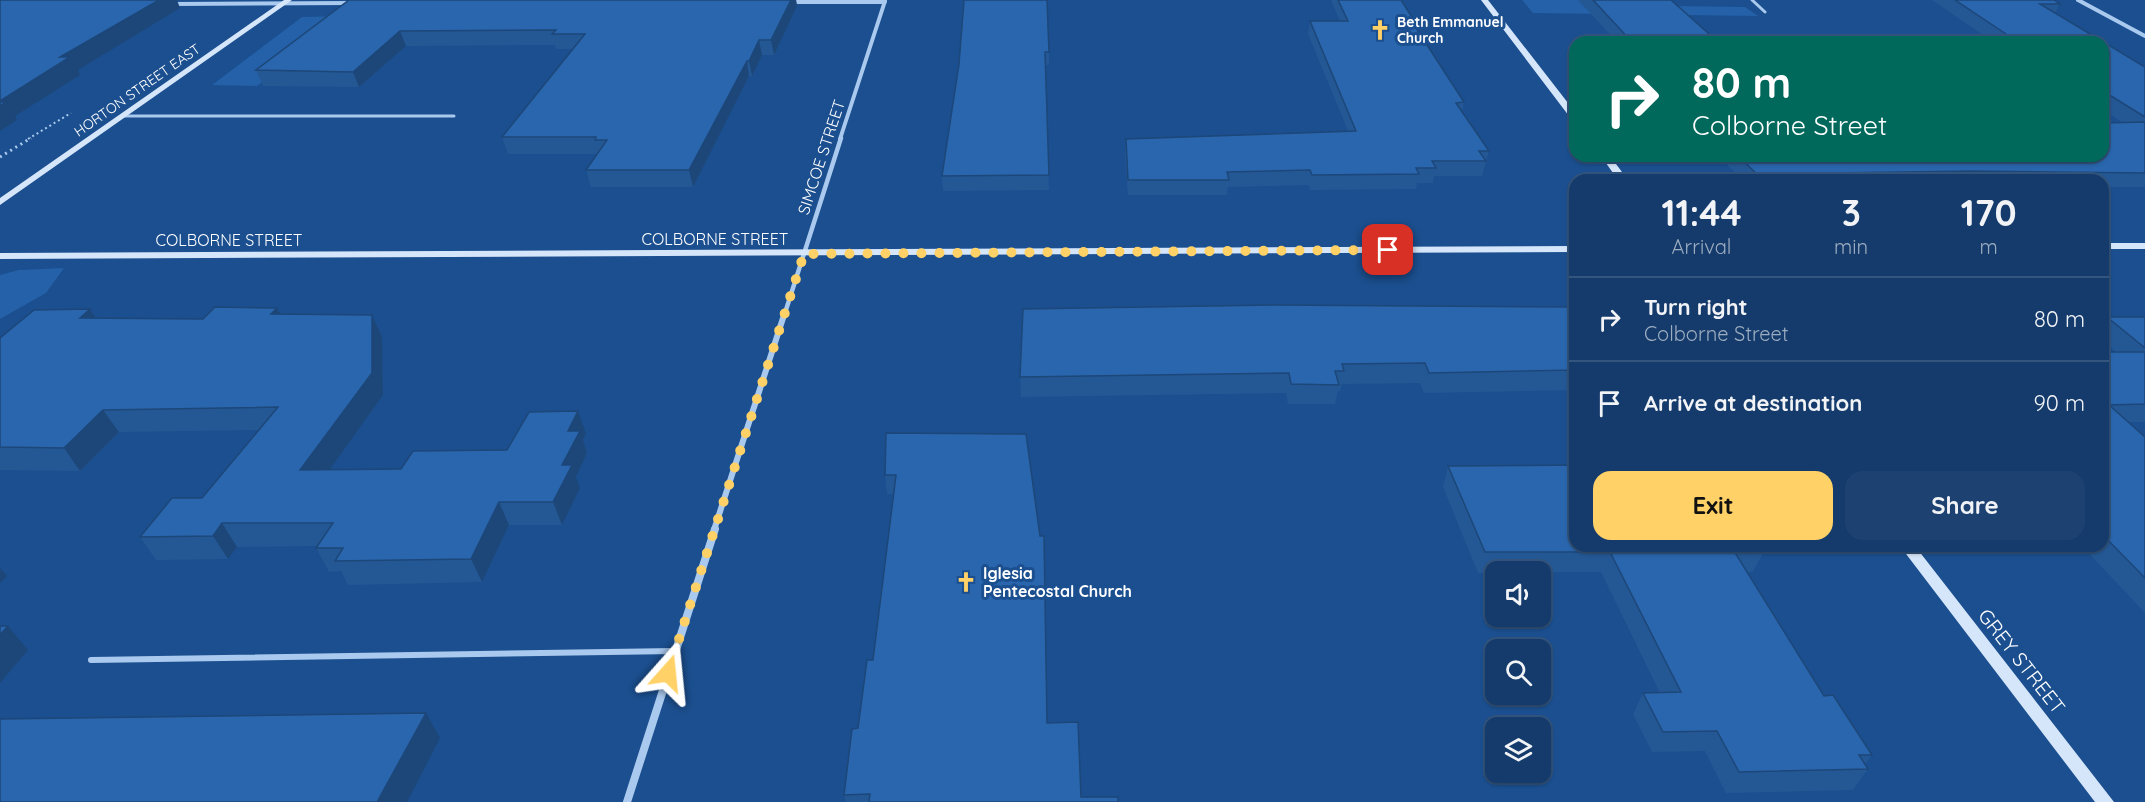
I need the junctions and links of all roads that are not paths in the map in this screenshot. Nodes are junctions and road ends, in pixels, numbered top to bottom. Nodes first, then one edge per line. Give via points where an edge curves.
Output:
1 (1484, 0) edge
2 (1752, 0) edge
3 (2078, 0) edge
4 (885, 1) edge
5 (286, 2) edge
6 (789, 2) edge
7 (357, 3) edge
8 (161, 4) dead end
9 (1765, 12) dead end
10 (2145, 36) edge
11 (1569, 110) edge
12 (123, 116) junction
13 (454, 116) dead end
14 (0, 202) edge
15 (2109, 246) edge
16 (2145, 246) edge
17 (1569, 249) edge
18 (804, 254) junction
19 (0, 256) edge
20 (1912, 552) edge
21 (675, 651) junction
22 (91, 660) dead end
23 (627, 802) edge
24 (2105, 802) edge

1 - 11 street
2 - 9 lane
3 - 10 street
4 - 6 street
4 - 18 street, SIMCOE STREET
5 - 7 street
5 - 8 street
5 - 12 street, HORTON STREET EAST
12 - 13 lane
12 - 14 street, HORTON STREET EAST
15 - 16 street
17 - 18 street, COLBORNE STREET
18 - 19 street, COLBORNE STREET
18 - 21 street, SIMCOE STREET
20 - 24 street, GREY STREET
21 - 22 lane
21 - 23 street, SIMCOE STREET

